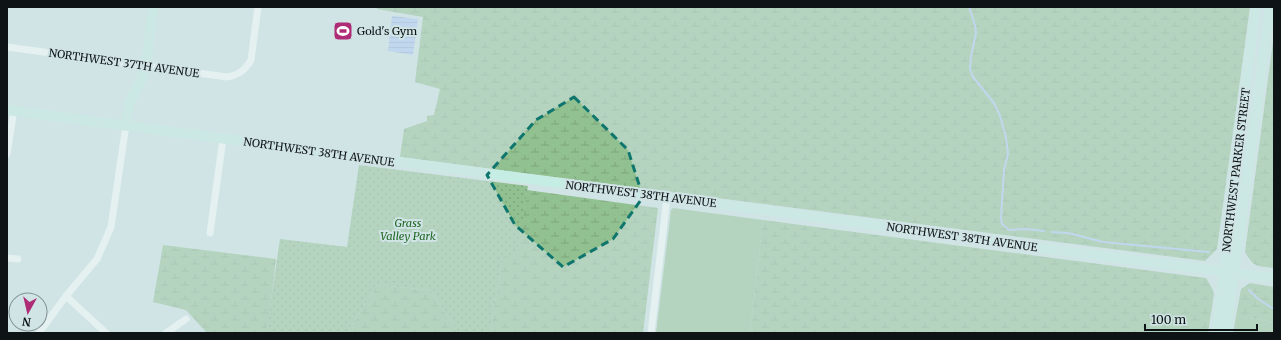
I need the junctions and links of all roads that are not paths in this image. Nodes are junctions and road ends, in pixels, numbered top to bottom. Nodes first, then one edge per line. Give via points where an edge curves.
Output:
1 (153, 7) edge
2 (258, 7) edge
3 (1256, 7) edge
4 (1270, 7) edge
5 (7, 47) edge
6 (146, 66) junction
7 (10, 110) edge
8 (126, 126) junction
9 (223, 139) junction
10 (7, 154) edge
11 (667, 197) junction
12 (210, 233) dead end
13 (7, 258) edge
14 (18, 259) dead end
15 (1229, 272) junction
16 (1274, 278) edge
17 (66, 296) junction
18 (186, 319) dead end
19 (39, 333) edge
20 (106, 333) edge
21 (166, 333) edge
22 (651, 333) edge
23 (1216, 333) edge
24 (1226, 333) edge

1 - 6 street
2 - 6 street, NORTHWEST 37TH AVENUE via 251,60 235,76
3 - 15 street, NORTHWEST PARKER STREET via 1231,193 1233,205
4 - 15 street, NORTHWEST PARKER STREET
5 - 6 street, NORTHWEST 37TH AVENUE
6 - 8 street via 129,104
7 - 8 street, NORTHWEST 38TH AVENUE
7 - 10 street
8 - 9 street, NORTHWEST 38TH AVENUE
8 - 17 street via 111,227 97,259
9 - 11 street, NORTHWEST 38TH AVENUE
9 - 12 street
11 - 15 street, NORTHWEST 38TH AVENUE
11 - 22 street
13 - 14 street
15 - 16 street, NORTHWEST 38TH AVENUE
15 - 23 street, NORTHWEST PARKER STREET
15 - 24 street, NORTHWEST PARKER STREET
17 - 19 street
17 - 20 street
18 - 21 street

